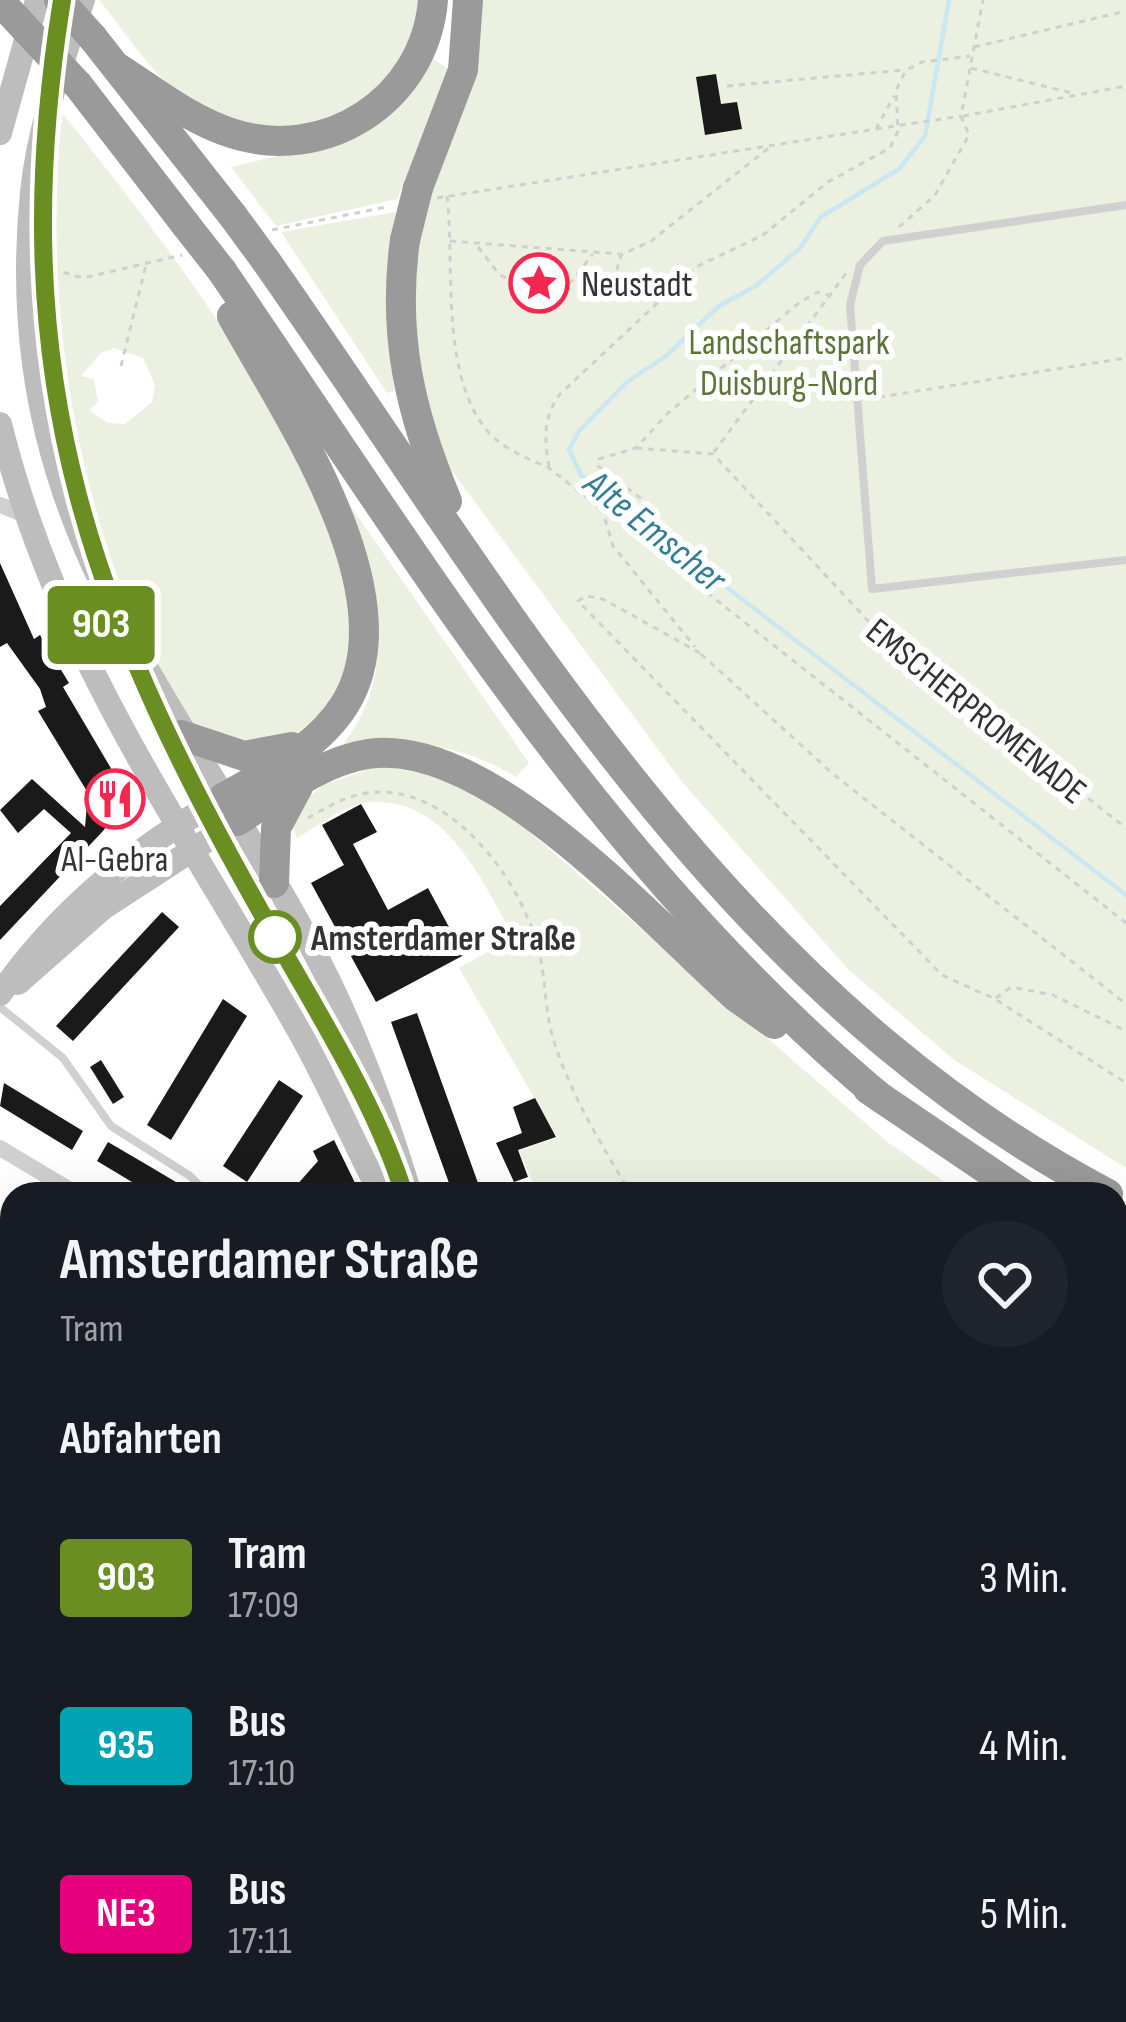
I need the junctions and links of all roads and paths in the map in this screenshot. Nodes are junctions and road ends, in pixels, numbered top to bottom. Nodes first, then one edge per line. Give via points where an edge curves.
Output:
1 (58, 0) edge
2 (83, 0) edge
3 (433, 0) edge
4 (469, 0) edge
5 (982, 0) edge
6 (15, 4) edge
7 (1126, 10) edge
8 (972, 47) junction
9 (970, 56) junction
10 (969, 67) junction
11 (118, 68) junction
12 (906, 70) junction
13 (727, 86) dead end
14 (1126, 86) edge
15 (1075, 93) junction
16 (894, 96) junction
17 (962, 116) junction
18 (876, 129) junction
19 (0, 133) edge
20 (772, 146) junction
21 (1126, 205) edge
22 (448, 241) junction
23 (883, 241) junction
24 (476, 245) junction
25 (594, 253) junction
26 (621, 255) junction
27 (146, 265) dead end
28 (860, 266) junction
29 (215, 273) junction
30 (828, 295) junction
31 (657, 304) junction
32 (1126, 358) edge
33 (121, 366) dead end
34 (859, 400) junction
35 (0, 424) edge
36 (637, 448) junction
37 (713, 454) junction
38 (549, 468) junction
39 (0, 506) edge
40 (660, 513) dead end
41 (25, 515) junction
42 (604, 517) junction
43 (1126, 560) edge
44 (475, 567) junction
45 (872, 589) junction
46 (854, 610) junction
47 (700, 653) junction
48 (182, 735) junction
49 (309, 742) junction
50 (302, 781) junction
51 (230, 809) junction
52 (176, 825) junction
53 (276, 828) junction
54 (1126, 828) edge
55 (190, 849) junction
56 (274, 883) junction
57 (1126, 923) edge
58 (0, 996) edge
59 (995, 999) junction
60 (1126, 1004) edge
61 (0, 1007) edge
62 (1126, 1031) edge
63 (1126, 1083) edge
64 (881, 1098) junction
65 (0, 1148) edge
66 (57, 1182) edge
67 (191, 1182) edge
68 (375, 1182) edge
69 (406, 1182) edge
70 (624, 1182) edge
71 (1005, 1182) edge
72 (1089, 1182) edge

1 - 11 highway, bridge
2 - 48 main road via 44,120 32,193 41,414 58,484 103,596
3 - 11 highway via 405,78 353,124 318,138 275,143 232,134
4 - 44 highway, bridge via 463,70 405,240 398,317 413,416
5 - 8 path
6 - 19 main road
6 - 29 highway, bridge via 156,183
7 - 8 path
8 - 9 path
9 - 10 path
9 - 12 path
10 - 15 path
10 - 17 path
11 - 44 highway, bridge via 266,261
12 - 13 path
12 - 16 path
14 - 15 path
15 - 17 path
16 - 18 path
16 - 31 path via 898,131 890,148 828,182 763,235 696,267
17 - 18 path, bridge
17 - 23 path via 969,135 958,162 935,195
18 - 20 path
20 - 22 path via 446,196
20 - 26 path
21 - 23 lane
22 - 24 path
22 - 38 path via 453,330 483,426
23 - 28 lane
24 - 25 path
24 - 25 path via 499,274 544,303 559,297
25 - 26 path
26 - 31 path via 619,289
27 - 33 path
28 - 30 path
28 - 34 lane via 850,305
29 - 49 highway via 316,467 360,586 364,658 344,707
29 - 64 highway via 593,805 715,945
30 - 36 path via 800,302
30 - 37 path
31 - 38 path via 548,412
32 - 34 path
34 - 45 lane
35 - 41 main road
36 - 37 path
36 - 40 path via 598,466
37 - 46 path, EMSCHERPROMENADE
38 - 42 path
39 - 41 street
41 - 52 main road via 66,623
42 - 47 path via 613,546
42 - 57 path
43 - 45 lane
44 - 72 highway via 614,760 771,941 956,1100
45 - 46 path
46 - 54 path, EMSCHERPROMENADE
47 - 59 path via 603,599 578,601 942,975
47 - 60 path via 833,774
48 - 49 highway via 244,756
48 - 51 main road
49 - 51 highway
50 - 51 highway
50 - 53 highway
50 - 64 highway via 365,754 401,752 456,766 519,805 736,998
51 - 52 main road
51 - 55 main road
51 - 56 main road
52 - 55 main road
52 - 58 main road via 75,903
53 - 56 highway
53 - 70 path via 287,831 335,802 394,792 428,804 484,846 524,909 553,1037 577,1100
55 - 58 main road via 103,908
55 - 68 main road via 304,1040
56 - 69 main road via 366,1064
59 - 62 path via 1011,987 1053,995
59 - 63 path
61 - 67 lane via 63,1058 110,1126
64 - 71 highway
65 - 66 street

